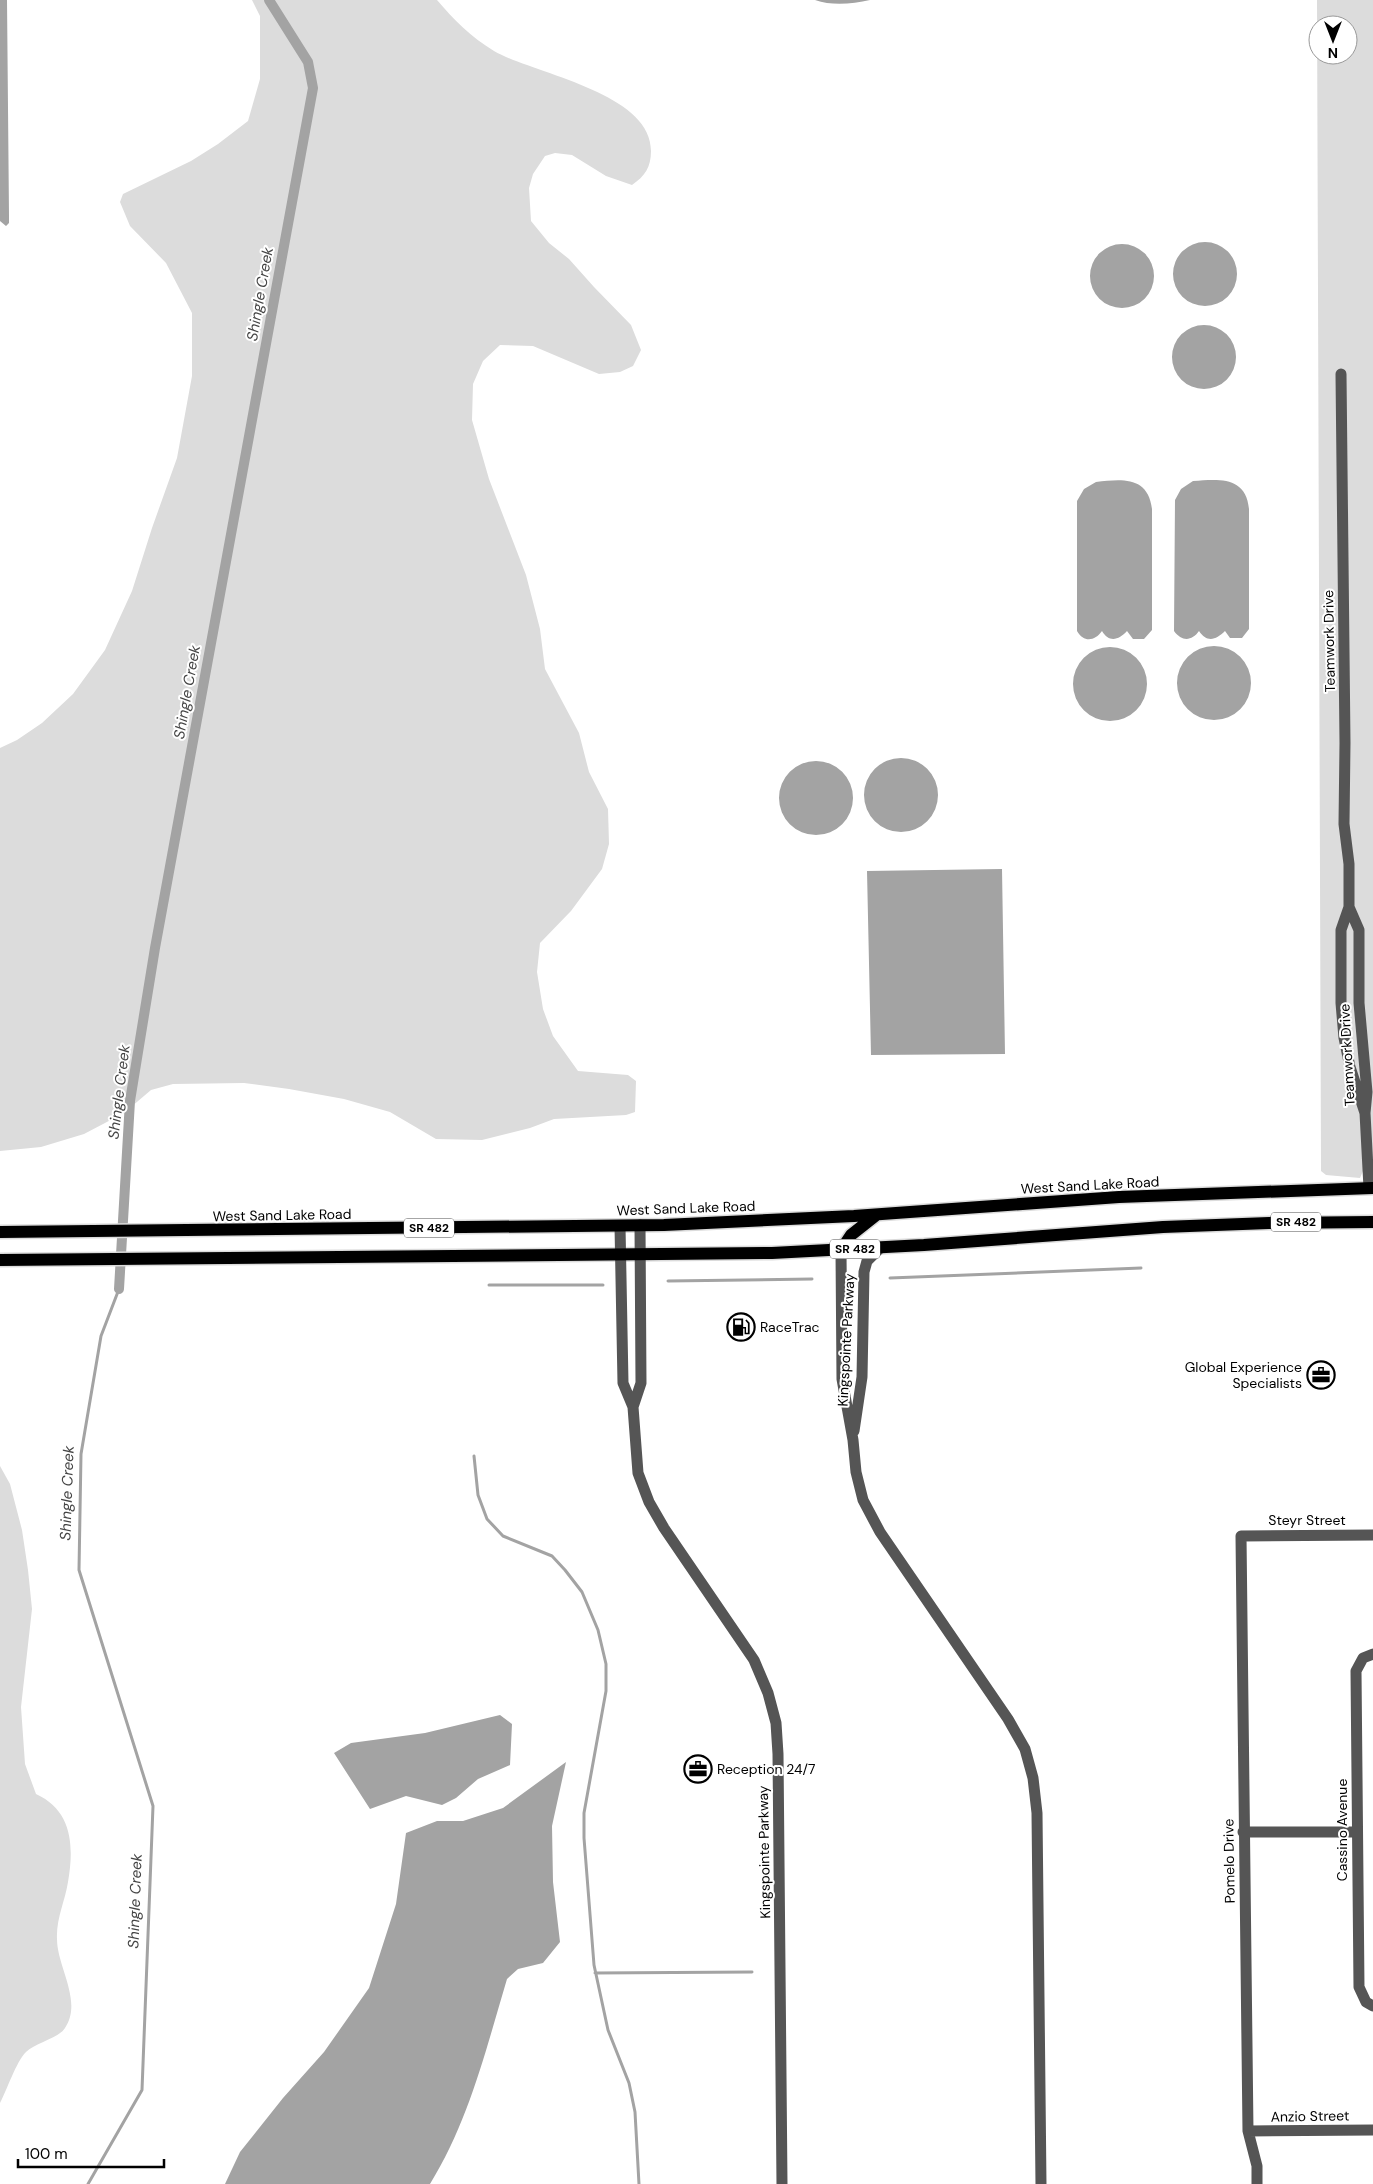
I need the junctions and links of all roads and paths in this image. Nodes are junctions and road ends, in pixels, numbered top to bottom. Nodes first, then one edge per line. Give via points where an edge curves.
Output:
1 (1341, 374) dead end
2 (1349, 906) junction
3 (1365, 1113) junction
4 (1371, 1188) edge
5 (877, 1215) junction
6 (1373, 1222) edge
7 (640, 1225) junction
8 (620, 1226) junction
9 (0, 1232) edge
10 (880, 1248) junction
11 (841, 1250) junction
12 (621, 1255) junction
13 (640, 1255) junction
14 (0, 1260) edge
15 (621, 1342) junction
16 (641, 1342) junction
17 (633, 1407) junction
18 (853, 1440) junction
19 (1373, 1535) edge
20 (1240, 1536) joint
21 (1368, 1656) edge
22 (1243, 1832) junction
23 (1357, 1832) junction
24 (1369, 2004) edge
25 (1373, 2130) edge
26 (1248, 2131) junction
27 (782, 2184) edge
28 (1041, 2184) edge
29 (1257, 2184) edge

1 - 2 street, Teamwork Drive via 1344,824 1349,864
2 - 3 street, Teamwork Drive via 1359,930 1358,1003 1367,1092
2 - 3 street, Teamwork Drive via 1341,930 1341,1003 1350,1067
3 - 4 street, Teamwork Drive
4 - 5 main road, West Sand Lake Road / SR 482 via 1119,1198
5 - 7 main road, West Sand Lake Road / SR 482
5 - 11 main road via 851,1235
6 - 10 main road, SR 482 via 1163,1227
7 - 8 main road, West Sand Lake Road / SR 482
7 - 13 street, Kingspointe Parkway
8 - 9 main road, West Sand Lake Road / SR 482
8 - 12 street, Kingspointe Parkway
10 - 11 main road, SR 482
10 - 18 street, Kingspointe Parkway via 867,1261 864,1272 862,1377
11 - 13 main road, SR 482
11 - 18 street, Kingspointe Parkway via 842,1379
12 - 13 main road, SR 482
12 - 14 main road, SR 482
12 - 15 street, Kingspointe Parkway
13 - 16 street, Kingspointe Parkway
15 - 16 street
15 - 17 street, Kingspointe Parkway via 623,1383
16 - 17 street, Kingspointe Parkway via 641,1383
17 - 27 street, Kingspointe Parkway via 638,1473 649,1502 754,1660 776,1723
18 - 28 street, Kingspointe Parkway via 856,1472 867,1508 880,1532 1008,1718 1025,1749 1034,1778
19 - 20 street, Steyr Street
20 - 22 street, Pomelo Drive
21 - 23 street, Cassino Avenue via 1356,1671
22 - 23 street
22 - 26 street, Pomelo Drive
23 - 24 street, Cassino Avenue via 1358,1987
25 - 26 street, Anzio Street
26 - 29 street, Pomelo Drive via 1257,2166

